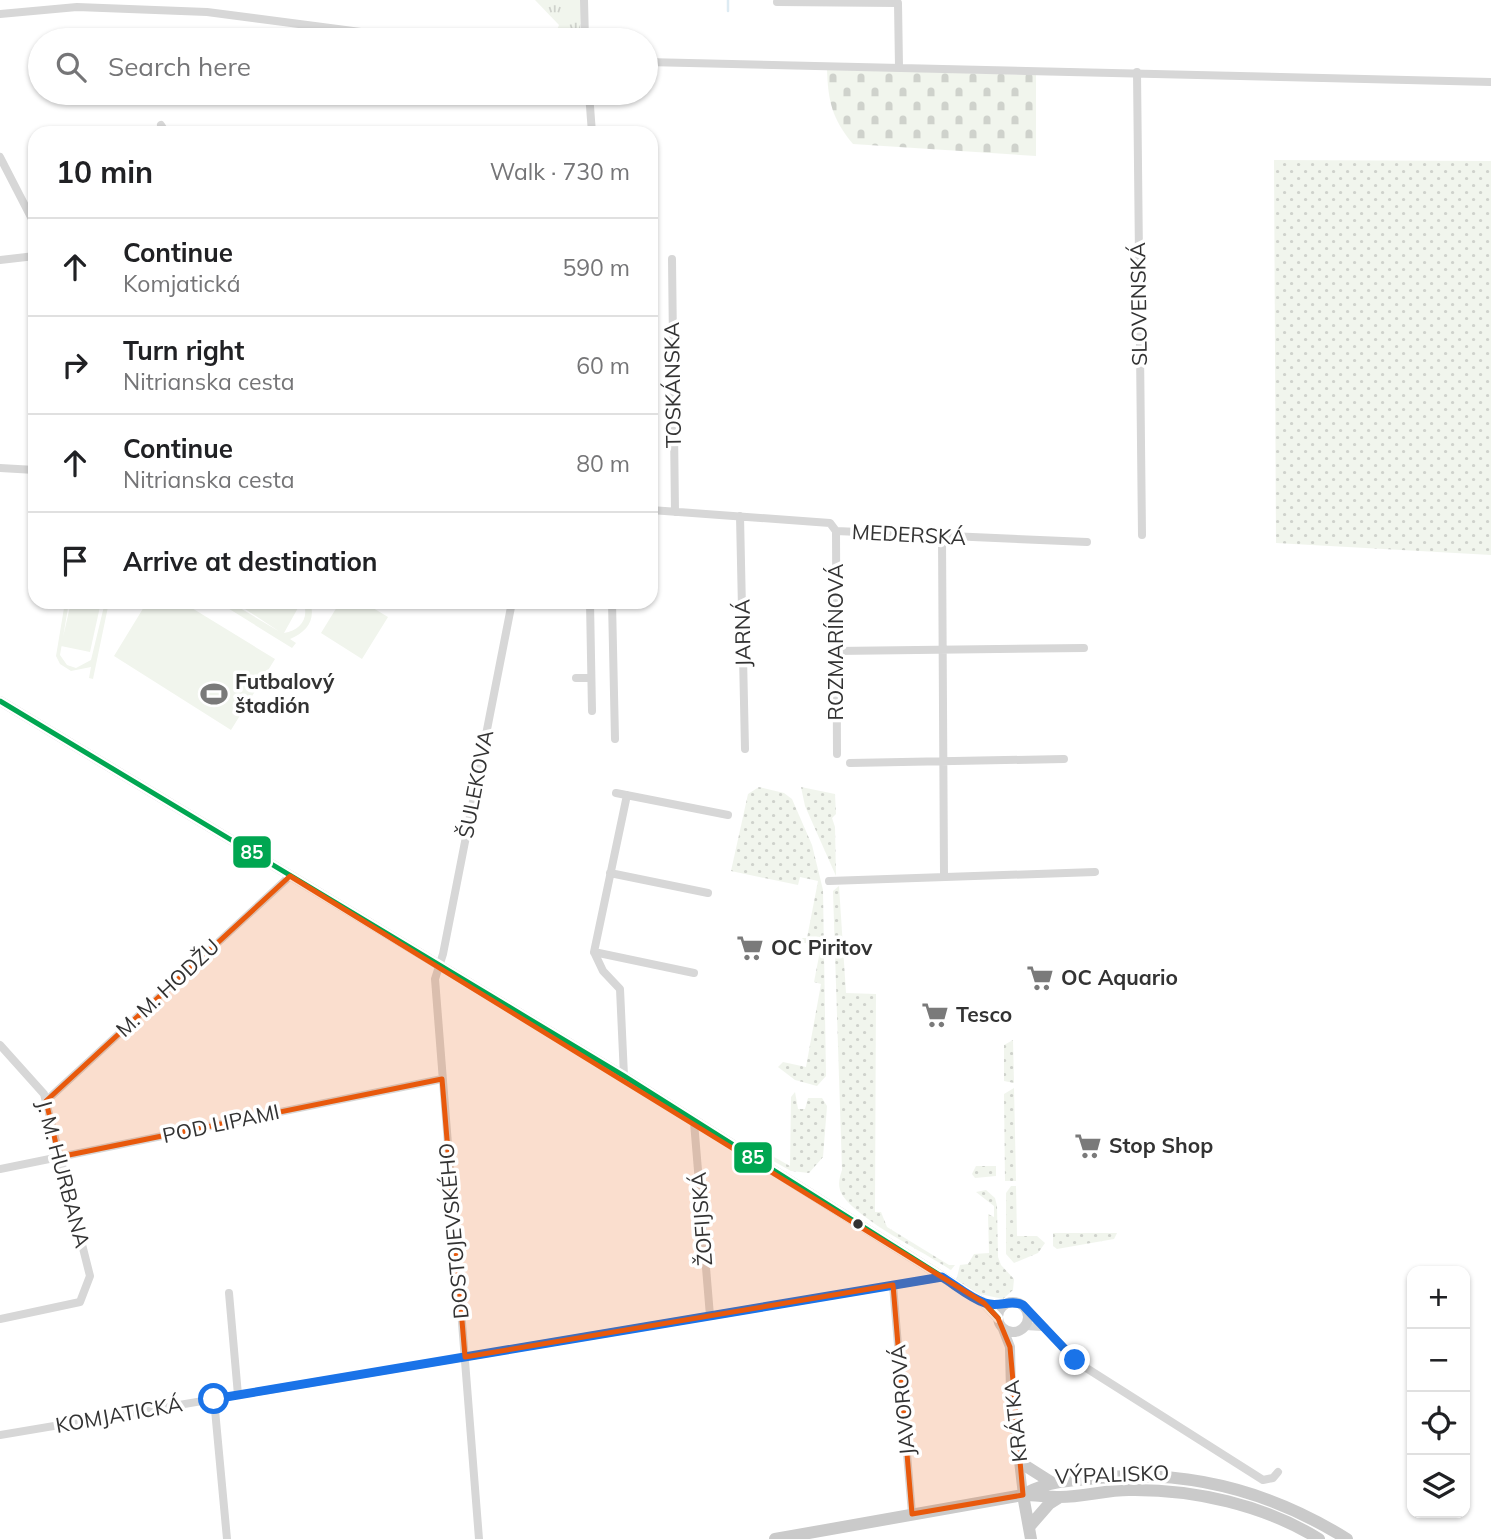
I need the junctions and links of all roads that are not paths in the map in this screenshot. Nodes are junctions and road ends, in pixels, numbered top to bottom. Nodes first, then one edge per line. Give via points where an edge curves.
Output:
1 (584, 0) edge
2 (777, 2) dead end
3 (0, 14) edge
4 (330, 28) edge
5 (585, 28) edge
6 (658, 62) edge
7 (899, 66) junction
8 (1137, 72) junction
9 (1491, 82) edge
10 (590, 105) edge
11 (591, 126) edge
12 (0, 157) edge
13 (28, 211) edge
14 (28, 257) edge
15 (672, 259) dead end
16 (0, 260) edge
17 (0, 468) edge
18 (28, 470) edge
19 (658, 511) edge
20 (675, 512) junction
21 (740, 516) junction
22 (836, 530) junction
23 (1142, 536) dead end
24 (942, 537) junction
25 (1087, 542) dead end
26 (511, 609) edge
27 (590, 609) edge
28 (612, 609) edge
29 (1084, 648) dead end
30 (940, 649) junction
31 (836, 651) junction
32 (576, 678) dead end
33 (591, 678) junction
34 (0, 701) edge
35 (592, 710) dead end
36 (615, 739) dead end
37 (745, 750) dead end
38 (837, 754) dead end
39 (1064, 760) dead end
40 (943, 761) junction
41 (849, 763) dead end
42 (616, 793) dead end
43 (627, 795) junction
44 (727, 815) dead end
45 (1095, 872) dead end
46 (610, 873) junction
47 (944, 875) junction
48 (290, 876) junction
49 (829, 881) dead end
50 (708, 893) dead end
51 (594, 952) junction
52 (615, 957) junction
53 (439, 966) junction
54 (694, 973) dead end
55 (607, 975) junction
56 (0, 1045) edge
57 (624, 1076) junction
58 (442, 1079) junction
59 (46, 1101) junction
60 (694, 1122) junction
61 (59, 1157) junction
62 (0, 1170) edge
63 (942, 1277) junction
64 (893, 1285) junction
65 (229, 1293) dead end
66 (984, 1303) junction
67 (1004, 1306) junction
68 (1027, 1310) junction
69 (710, 1316) junction
70 (0, 1319) edge
71 (1001, 1323) junction
72 (1042, 1327) junction
73 (1022, 1329) junction
74 (1010, 1347) junction
75 (464, 1357) junction
76 (238, 1395) junction
77 (214, 1399) junction
78 (0, 1435) edge
79 (1021, 1463) junction
80 (1278, 1472) dead end
81 (1051, 1482) junction
82 (1023, 1495) junction
83 (1060, 1497) junction
84 (912, 1514) junction
85 (1030, 1533) edge
86 (227, 1539) edge
87 (479, 1539) edge
88 (775, 1539) edge
89 (1319, 1539) edge
90 (1346, 1539) edge

1 - 5 street
2 - 7 street via 898,3
3 - 4 street via 78,7 207,12
6 - 7 street
7 - 8 street
8 - 9 street
8 - 23 street, SLOVENSKÁ
10 - 11 street
12 - 13 street
14 - 16 street
15 - 20 street, TOSKÁNSKA
17 - 18 street
19 - 20 street, MEDERSKÁ
20 - 21 street, MEDERSKÁ
21 - 22 street, MEDERSKÁ via 830,523
21 - 37 street, JARNÁ
22 - 24 street, MEDERSKÁ
22 - 31 street, ROZMARÍNOVÁ
24 - 25 street, MEDERSKÁ
24 - 30 street
26 - 53 street, ŠULEKOVA
27 - 33 street
28 - 36 street
29 - 30 street
30 - 31 street
30 - 40 street
31 - 38 street, ROZMARÍNOVÁ
32 - 33 street
33 - 35 street
34 - 48 main road
39 - 40 street
40 - 41 street
40 - 47 street
42 - 43 street
43 - 44 street
43 - 46 street
45 - 47 street
46 - 50 street
46 - 51 street
47 - 49 street
48 - 53 main road
48 - 59 street, M. M. HODŽU
51 - 52 street
51 - 55 street
52 - 54 street
52 - 55 street via 607,965
53 - 57 main road
53 - 58 street, DOSTOJEVSKÉHO via 435,979
55 - 57 street via 620,989
56 - 59 street, J. M. HURBANA
57 - 60 main road
58 - 61 street, POD LIPAMI
58 - 75 street, DOSTOJEVSKÉHO
59 - 61 street, J. M. HURBANA
60 - 63 main road
60 - 69 street, ŽOFIJSKÁ
61 - 62 street, POD LIPAMI
61 - 70 street, J. M. HURBANA via 90,1276 80,1302
63 - 64 street, KOMJATICKÁ
63 - 66 main road
64 - 69 street, KOMJATICKÁ
64 - 84 street, JAVOROVÁ
65 - 76 street
66 - 67 main road
66 - 71 main road
67 - 68 main road via 1017,1303
67 - 71 main road
68 - 72 street
68 - 73 main road
69 - 75 street, KOMJATICKÁ
71 - 73 main road
71 - 74 main road, KRÁTKA
72 - 73 street
72 - 80 street via 1080,1364 1263,1480
73 - 74 main road
74 - 79 main road, KRÁTKA
75 - 76 street, KOMJATICKÁ
75 - 87 street, DOSTOJEVSKÉHO
76 - 77 street, KOMJATICKÁ
77 - 78 street, KOMJATICKÁ
77 - 86 street
79 - 81 main road
79 - 82 main road, KRÁTKA
81 - 82 main road, VÝPALISKO
81 - 90 main road, VÝPALISKO via 1135,1474 1236,1487 1286,1506
82 - 83 main road, VÝPALISKO
82 - 84 main road, VÝPALISKO
82 - 85 main road
83 - 85 main road via 1049,1504
83 - 89 main road, VÝPALISKO via 1129,1490 1180,1492 1254,1509
84 - 88 main road, VÝPALISKO

